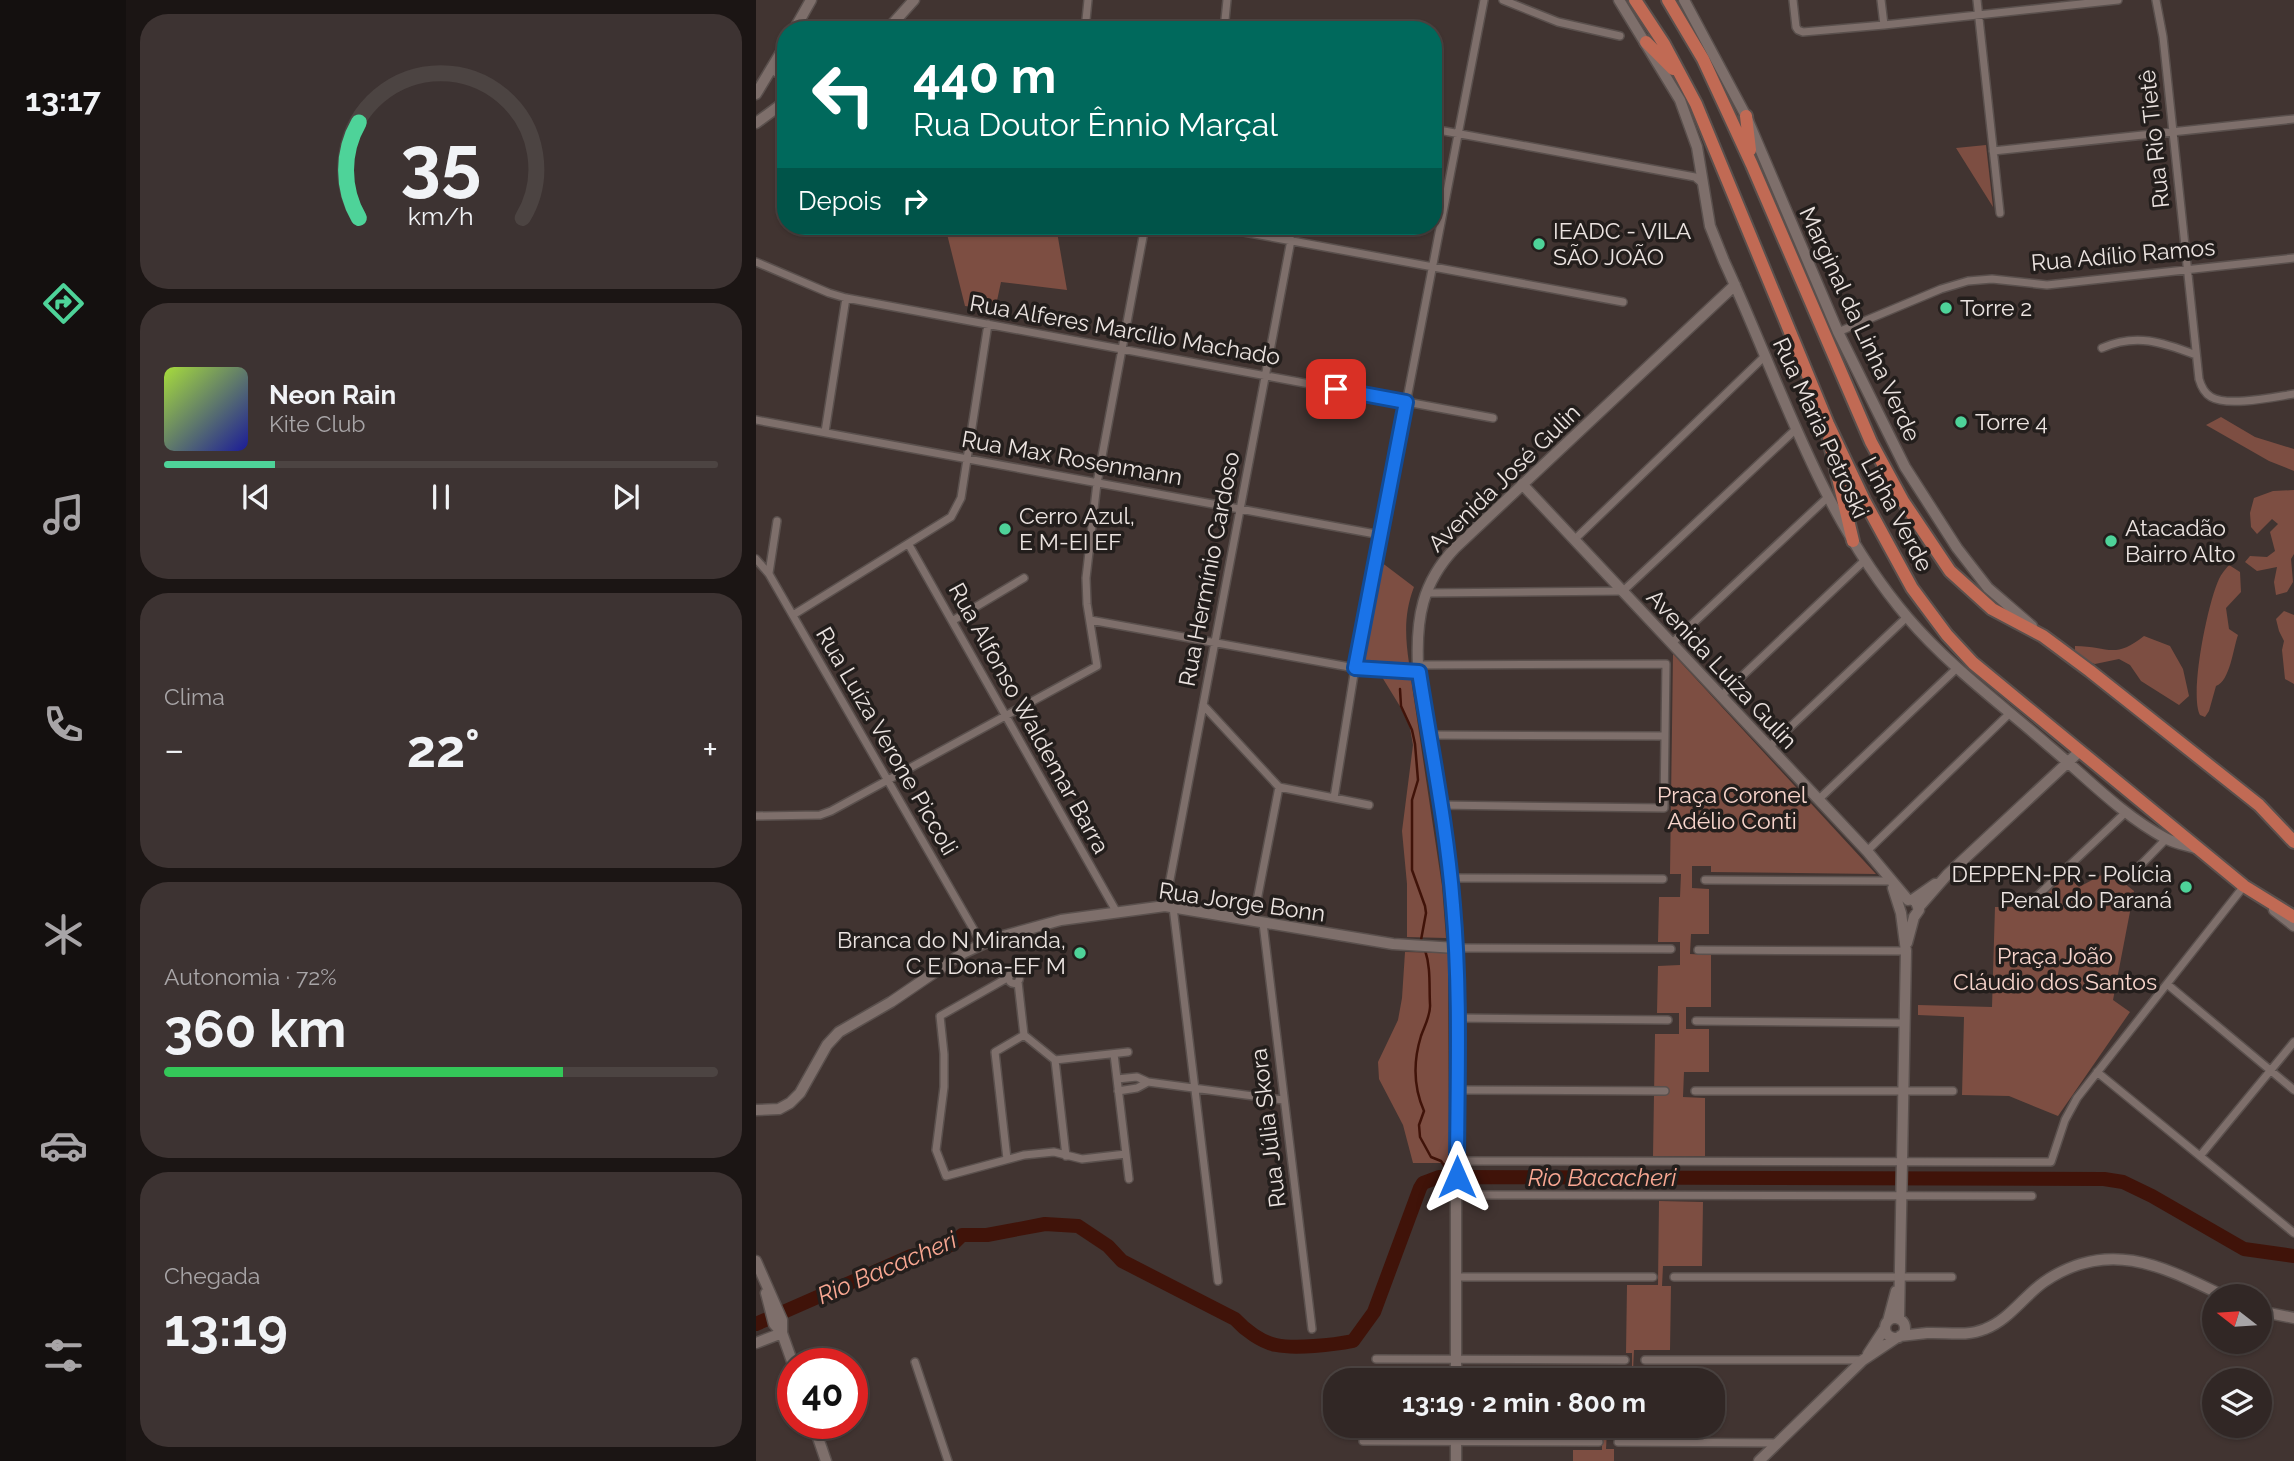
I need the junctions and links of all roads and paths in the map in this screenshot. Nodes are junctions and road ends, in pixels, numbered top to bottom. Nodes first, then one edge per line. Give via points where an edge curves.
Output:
1 (811, 0) edge
2 (914, 0) edge
3 (1088, 0) edge
4 (1227, 0) edge
5 (1484, 0) edge
6 (1503, 0) edge
7 (1619, 0) edge
8 (1636, 0) edge
9 (1668, 0) edge
10 (1684, 0) edge
11 (1793, 0) edge
12 (1881, 0) edge
13 (1977, 0) edge
14 (2118, 0) edge
15 (2156, 0) edge
16 (1978, 15) junction
17 (799, 21) edge
18 (895, 21) edge
19 (1085, 21) edge
20 (1225, 21) edge
21 (1884, 26) junction
22 (1620, 36) dead end
23 (1646, 42) junction
24 (777, 59) edge
25 (772, 68) junction
26 (777, 72) edge
27 (1683, 79) junction
28 (756, 94) edge
29 (777, 108) edge
30 (1746, 116) junction
31 (2294, 119) edge
32 (756, 122) edge
33 (1442, 130) edge
34 (2173, 132) junction
35 (1458, 133) junction
36 (1993, 152) junction
37 (1752, 164) junction
38 (1701, 166) junction
39 (1695, 177) junction
40 (1703, 185) junction
41 (2000, 214) dead end
42 (1442, 215) edge
43 (1143, 235) edge
44 (1262, 235) edge
45 (1438, 235) edge
46 (1291, 240) junction
47 (2294, 258) edge
48 (756, 262) edge
49 (1432, 267) junction
50 (2187, 270) junction
51 (1735, 285) junction
52 (846, 298) junction
53 (1623, 302) dead end
54 (988, 324) junction
55 (1838, 332) junction
56 (2102, 348) dead end
57 (1122, 349) junction
58 (2196, 355) junction
59 (1765, 356) junction
60 (1265, 376) junction
61 (2294, 394) edge
62 (1406, 402) junction
63 (1822, 409) junction
64 (1493, 418) dead end
65 (756, 420) edge
66 (1796, 429) junction
67 (825, 432) junction
68 (967, 459) junction
69 (1097, 483) junction
70 (1522, 484) junction
71 (1827, 498) junction
72 (1240, 509) junction
73 (777, 521) dead end
74 (1381, 535) junction
75 (1574, 540) junction
76 (1853, 541) junction
77 (909, 545) junction
78 (756, 559) edge
79 (1865, 560) junction
80 (769, 574) junction
81 (1024, 578) dead end
82 (1623, 591) junction
83 (1426, 593) junction
84 (793, 615) junction
85 (1908, 617) junction
86 (1090, 620) junction
87 (952, 621) junction
88 (2043, 636) junction
89 (1215, 643) junction
90 (1672, 643) junction
91 (1355, 668) junction
92 (1957, 668) junction
93 (1419, 669) junction
94 (1721, 696) junction
95 (1203, 705) junction
96 (2010, 713) junction
97 (1005, 716) junction
98 (1429, 735) junction
99 (1665, 736) junction
100 (1769, 747) junction
101 (2080, 751) junction
102 (2068, 763) junction
103 (887, 780) junction
104 (1279, 787) junction
105 (1334, 798) junction
106 (1818, 800) junction
107 (1439, 805) junction
108 (1369, 806) dead end
109 (2126, 812) junction
110 (756, 816) edge
111 (2166, 839) junction
112 (2294, 842) edge
113 (2199, 849) junction
114 (1867, 851) junction
115 (2130, 876) dead end
116 (1450, 877) junction
117 (1663, 879) dead end
118 (1705, 880) dead end
119 (1891, 881) junction
120 (2244, 886) junction
121 (2035, 898) dead end
122 (1169, 906) junction
123 (1913, 906) junction
124 (1116, 911) junction
125 (1901, 911) junction
126 (2294, 917) edge
127 (1258, 922) junction
128 (2294, 926) edge
129 (982, 944) junction
130 (1456, 948) junction
131 (1671, 949) dead end
132 (1698, 950) dead end
133 (1906, 951) junction
134 (1032, 963) dead end
135 (1011, 975) junction
136 (2166, 984) junction
137 (1457, 1018) junction
138 (1668, 1020) dead end
139 (1696, 1021) dead end
140 (1904, 1023) junction
141 (1024, 1035) junction
142 (2294, 1042) edge
143 (1128, 1052) dead end
144 (1114, 1054) junction
145 (1055, 1060) junction
146 (2271, 1070) junction
147 (2097, 1072) junction
148 (1117, 1079) junction
149 (1148, 1082) junction
150 (1195, 1088) junction
151 (1457, 1090) junction
152 (2294, 1090) edge
153 (1118, 1091) junction
154 (1665, 1091) dead end
155 (1695, 1091) dead end
156 (1903, 1091) junction
157 (1953, 1091) dead end
158 (1283, 1100) junction
159 (756, 1110) edge
160 (1126, 1154) junction
161 (1066, 1156) junction
162 (2200, 1156) junction
163 (1007, 1158) junction
164 (1457, 1164) junction
165 (1902, 1164) junction
166 (1129, 1180) dead end
167 (1457, 1191) junction
168 (1902, 1192) junction
169 (2032, 1196) dead end
170 (2294, 1233) edge
171 (756, 1261) edge
172 (1457, 1277) junction
173 (1653, 1277) dead end
174 (1674, 1277) dead end
175 (1900, 1277) junction
176 (1952, 1278) dead end
177 (1218, 1281) dead end
178 (2202, 1285) edge
179 (2272, 1314) edge
180 (2294, 1318) edge
181 (1901, 1321) junction
182 (1886, 1324) junction
183 (1311, 1329) dead end
184 (782, 1333) junction
185 (1928, 1333) junction
186 (1898, 1337) junction
187 (756, 1343) edge
188 (787, 1348) edge
189 (1376, 1359) dead end
190 (1456, 1359) junction
191 (1625, 1360) dead end
192 (1645, 1360) dead end
193 (1863, 1360) junction
194 (915, 1362) dead end
195 (1456, 1368) edge
196 (1456, 1438) edge
197 (818, 1439) edge
198 (1363, 1441) dead end
199 (1456, 1442) junction
200 (1600, 1442) dead end
201 (1618, 1442) dead end
202 (1778, 1443) junction
203 (825, 1461) edge
204 (948, 1461) edge
205 (1456, 1461) edge
206 (1759, 1461) edge

1 - 17 street
2 - 18 street
3 - 19 street
4 - 20 street
5 - 35 street
6 - 22 street via 1558,22
7 - 23 street
8 - 27 highway, Linha Verde
9 - 37 highway, Linha Verde via 1703,59
10 - 30 street, Marginal da Linha Verde
11 - 21 street via 1796,27 1803,32
12 - 21 street
13 - 16 street
14 - 16 street
15 - 34 street, Rua Rio Tietê
16 - 21 street
16 - 36 street
23 - 27 highway
23 - 38 street via 1680,100
24 - 25 street
25 - 26 street
25 - 28 street
27 - 63 highway, Linha Verde
29 - 32 street
30 - 37 highway
30 - 55 street, Marginal da Linha Verde
31 - 34 street
33 - 35 street
34 - 36 street
34 - 50 street, Rua Rio Tietê
35 - 39 street
35 - 42 street
36 - 41 street
37 - 88 highway, Linha Verde via 1867,432 1903,501 1950,571 1972,593
38 - 39 street
38 - 40 street, Rua Maria Petroski
39 - 40 street
40 - 51 street, Rua Maria Petroski via 1710,226
43 - 57 street
44 - 46 street
45 - 49 street
46 - 49 street
46 - 60 street, Rua Hermínio Cardoso
47 - 50 street, Rua Adílio Ramos
48 - 52 street, Rua Alferes Marcílio Machado
49 - 53 street
49 - 62 street
50 - 55 street, Rua Adílio Ramos via 2047,285 1968,281
50 - 58 street, Rua Rio Tietê
51 - 59 street, Rua Maria Petroski
51 - 70 street, Avenida José Gulin
52 - 54 street, Rua Alferes Marcílio Machado
52 - 67 street
54 - 57 street, Rua Alferes Marcílio Machado
54 - 68 street
55 - 88 street, Marginal da Linha Verde via 1899,457 1950,538 1988,588
56 - 58 street via 2121,340 2156,341
57 - 60 street, Rua Alferes Marcílio Machado
57 - 69 street
58 - 61 street, Rua Rio Tietê via 2199,379 2210,397 2235,401
59 - 66 street, Rua Maria Petroski
59 - 75 street
60 - 62 street, Rua Alferes Marcílio Machado
60 - 72 street, Rua Hermínio Cardoso
62 - 64 street, Rua Alferes Marcílio Machado
62 - 74 street
63 - 76 highway
63 - 101 highway, Linha Verde via 1870,510 1933,617 1973,663
65 - 67 street, Rua Max Rosenmann
66 - 71 street, Rua Maria Petroski
66 - 82 street
67 - 68 street, Rua Max Rosenmann
68 - 69 street, Rua Max Rosenmann
68 - 77 street via 961,498 951,517
69 - 72 street, Rua Max Rosenmann
69 - 86 street via 1086,578
70 - 75 street, Avenida Luíza Gulin
70 - 83 street, Avenida José Gulin via 1448,556
71 - 76 street, Rua Maria Petroski
71 - 90 street
72 - 74 street, Rua Max Rosenmann
72 - 89 street, Rua Hermínio Cardoso
73 - 80 street
74 - 91 street
75 - 82 street, Avenida Luíza Gulin
76 - 79 street, Rua Maria Petroski
77 - 84 street
77 - 87 street, Rua Alfonso Waldemar Barra
78 - 80 street, Rua Luíza Verone Piccoli
79 - 85 street, Rua Maria Petroski
79 - 94 street
80 - 84 street, Rua Luíza Verone Piccoli
81 - 87 street
82 - 83 street
82 - 90 street, Avenida Luíza Gulin
83 - 93 street, Avenida José Gulin via 1418,633
84 - 103 street, Rua Luíza Verone Piccoli
85 - 92 street, Rua Maria Petroski
85 - 100 street
86 - 89 street
86 - 97 street via 1097,666
87 - 97 street, Rua Alfonso Waldemar Barra
88 - 112 highway, Linha Verde via 2259,805
89 - 91 street
89 - 95 street, Rua Hermínio Cardoso
90 - 94 street, Avenida Luíza Gulin
91 - 93 street
91 - 105 street
92 - 96 street, Rua Maria Petroski
92 - 106 street
93 - 98 street, Avenida José Gulin
93 - 99 street via 1666,664
94 - 100 street, Avenida Luíza Gulin
95 - 104 street
95 - 122 street, Rua Hermínio Cardoso
96 - 102 street, Rua Maria Petroski
96 - 114 street
97 - 103 street
97 - 124 street, Rua Alfonso Waldemar Barra
98 - 99 street
98 - 107 street, Avenida José Gulin
99 - 107 street via 1664,808
100 - 106 street, Avenida Luíza Gulin
101 - 102 street
101 - 113 highway, Linha Verde
102 - 109 street, Rua Maria Petroski
102 - 123 street
103 - 110 street via 825,813
103 - 129 street, Rua Luíza Verone Piccoli
104 - 105 street
104 - 127 street, Rua Júlia Skora
105 - 108 street
106 - 114 street, Avenida Luíza Gulin
107 - 116 street, Avenida José Gulin
109 - 111 street, Rua Maria Petroski
109 - 121 street
111 - 113 street, Rua Maria Petroski
111 - 115 street
113 - 120 highway, Linha Verde
114 - 119 street, Avenida Luíza Gulin
116 - 117 street
116 - 130 street, Avenida José Gulin
118 - 119 street
119 - 123 street, Avenida Luíza Gulin
119 - 125 street, Avenida Luíza Gulin
120 - 126 highway, Linha Verde
120 - 128 street
120 - 136 street
122 - 124 street, Rua Jorge Bonn
122 - 127 street, Rua Jorge Bonn
122 - 150 street, Rua Hermínio Cardoso
123 - 125 street via 1903,903
123 - 125 street via 1906,917
123 - 133 street
124 - 129 street, Rua Jorge Bonn via 1044,924
125 - 133 street, Avenida Luíza Gulin
127 - 130 street, Rua Jorge Bonn via 1393,944
127 - 158 street, Rua Júlia Skora
129 - 159 street, Rua Jorge Bonn via 839,1032 790,1103 779,1109
130 - 131 street
130 - 137 street, Avenida José Gulin
132 - 133 street
133 - 140 street
134 - 135 street
135 - 141 street via 1011,983 1018,982
135 - 163 street via 940,1016 944,1087 936,1150 946,1176
136 - 146 street
136 - 147 street
137 - 138 street
137 - 151 street, Avenida José Gulin
139 - 140 street
140 - 156 street
141 - 145 street
141 - 163 street via 995,1052
142 - 146 street
143 - 144 street
144 - 145 street
144 - 148 street
145 - 161 street
146 - 152 street
146 - 162 street
147 - 162 street
147 - 165 street via 2071,1108 2051,1162
148 - 149 street via 1137,1077
148 - 153 street
149 - 150 street
149 - 153 street
150 - 158 street
150 - 177 street, Rua Hermínio Cardoso
151 - 154 street
151 - 164 street, Avenida José Gulin
153 - 160 street
155 - 156 street
156 - 157 street
156 - 165 street
158 - 183 street, Rua Júlia Skora
160 - 161 street via 1082,1159
160 - 166 street
161 - 163 street via 1049,1152
162 - 170 street
164 - 165 street
164 - 167 street, Avenida José Gulin
165 - 168 street
167 - 168 street
167 - 172 street, Avenida José Gulin
168 - 169 street
168 - 175 street
171 - 184 street
172 - 173 street
172 - 190 street, Avenida José Gulin
174 - 175 street
175 - 176 street
175 - 181 street
175 - 182 street
178 - 185 street via 2148,1263 2099,1261 2053,1277 1986,1329
179 - 180 street
181 - 182 street via 1894,1318
181 - 185 street
181 - 186 street via 1905,1329
182 - 186 street via 1889,1336
182 - 193 street
184 - 187 street
184 - 188 street
185 - 186 street
186 - 193 street
189 - 190 street
190 - 191 street
190 - 195 street, Avenida José Gulin
192 - 193 street
193 - 202 street
194 - 204 street
196 - 199 street
197 - 203 street
198 - 199 street
199 - 200 street
199 - 205 street
201 - 202 street
202 - 206 street

